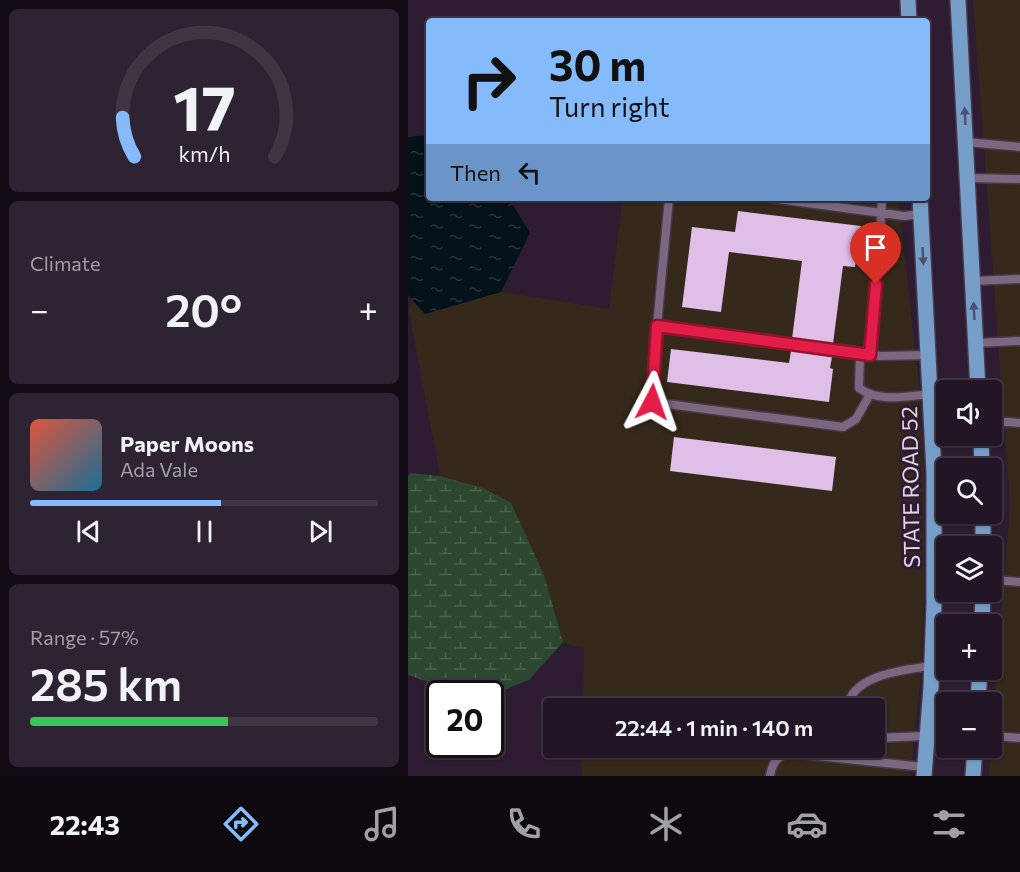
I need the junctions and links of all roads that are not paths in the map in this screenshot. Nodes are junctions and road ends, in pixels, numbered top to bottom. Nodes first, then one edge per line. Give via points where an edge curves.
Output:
1 (908, 0) edge
2 (958, 0) edge
3 (909, 18) edge
4 (966, 142) junction
5 (1020, 147) edge
6 (968, 178) junction
7 (1020, 179) edge
8 (669, 201) edge
9 (882, 201) edge
10 (920, 201) edge
11 (825, 202) edge
12 (881, 213) junction
13 (921, 214) junction
14 (1020, 279) edge
15 (973, 281) junction
16 (657, 326) junction
17 (1020, 341) edge
18 (976, 343) junction
19 (860, 354) junction
20 (870, 355) junction
21 (928, 355) junction
22 (978, 380) edge
23 (930, 394) junction
24 (869, 396) junction
25 (1002, 422) edge
26 (1020, 423) edge
27 (1002, 581) edge
28 (1020, 582) edge
29 (932, 666) junction
30 (850, 698) edge
31 (927, 736) junction
32 (1002, 737) edge
33 (885, 738) edge
34 (1020, 738) edge
35 (778, 758) edge
36 (828, 758) edge
37 (974, 758) edge
38 (924, 772) edge
39 (770, 776) edge
40 (973, 776) edge

1 - 3 main road
4 -> 2 main road
4 - 5 lane
4 - 6 main road
6 - 7 lane
6 - 15 main road
8 - 16 lane
9 - 12 lane
10 - 13 main road, STATE ROAD 52
11 - 12 lane
12 - 13 lane
12 - 20 lane
13 -> 21 main road, STATE ROAD 52
14 - 15 lane
18 -> 15 main road
16 - 19 lane
16 - 24 lane via 652,402 843,427 856,418
17 - 18 lane
18 - 22 main road
19 - 20 lane
19 - 24 lane via 859,388
20 - 21 lane
21 - 23 main road, STATE ROAD 52
23 - 24 lane
23 - 29 main road, STATE ROAD 52 via 934,473
25 - 26 lane
27 - 28 lane
29 - 30 lane via 884,674 863,685
29 - 31 main road, STATE ROAD 52
31 - 33 lane
31 - 38 main road, STATE ROAD 52
32 - 34 lane
35 - 39 lane
36 - 38 lane
37 - 40 main road

